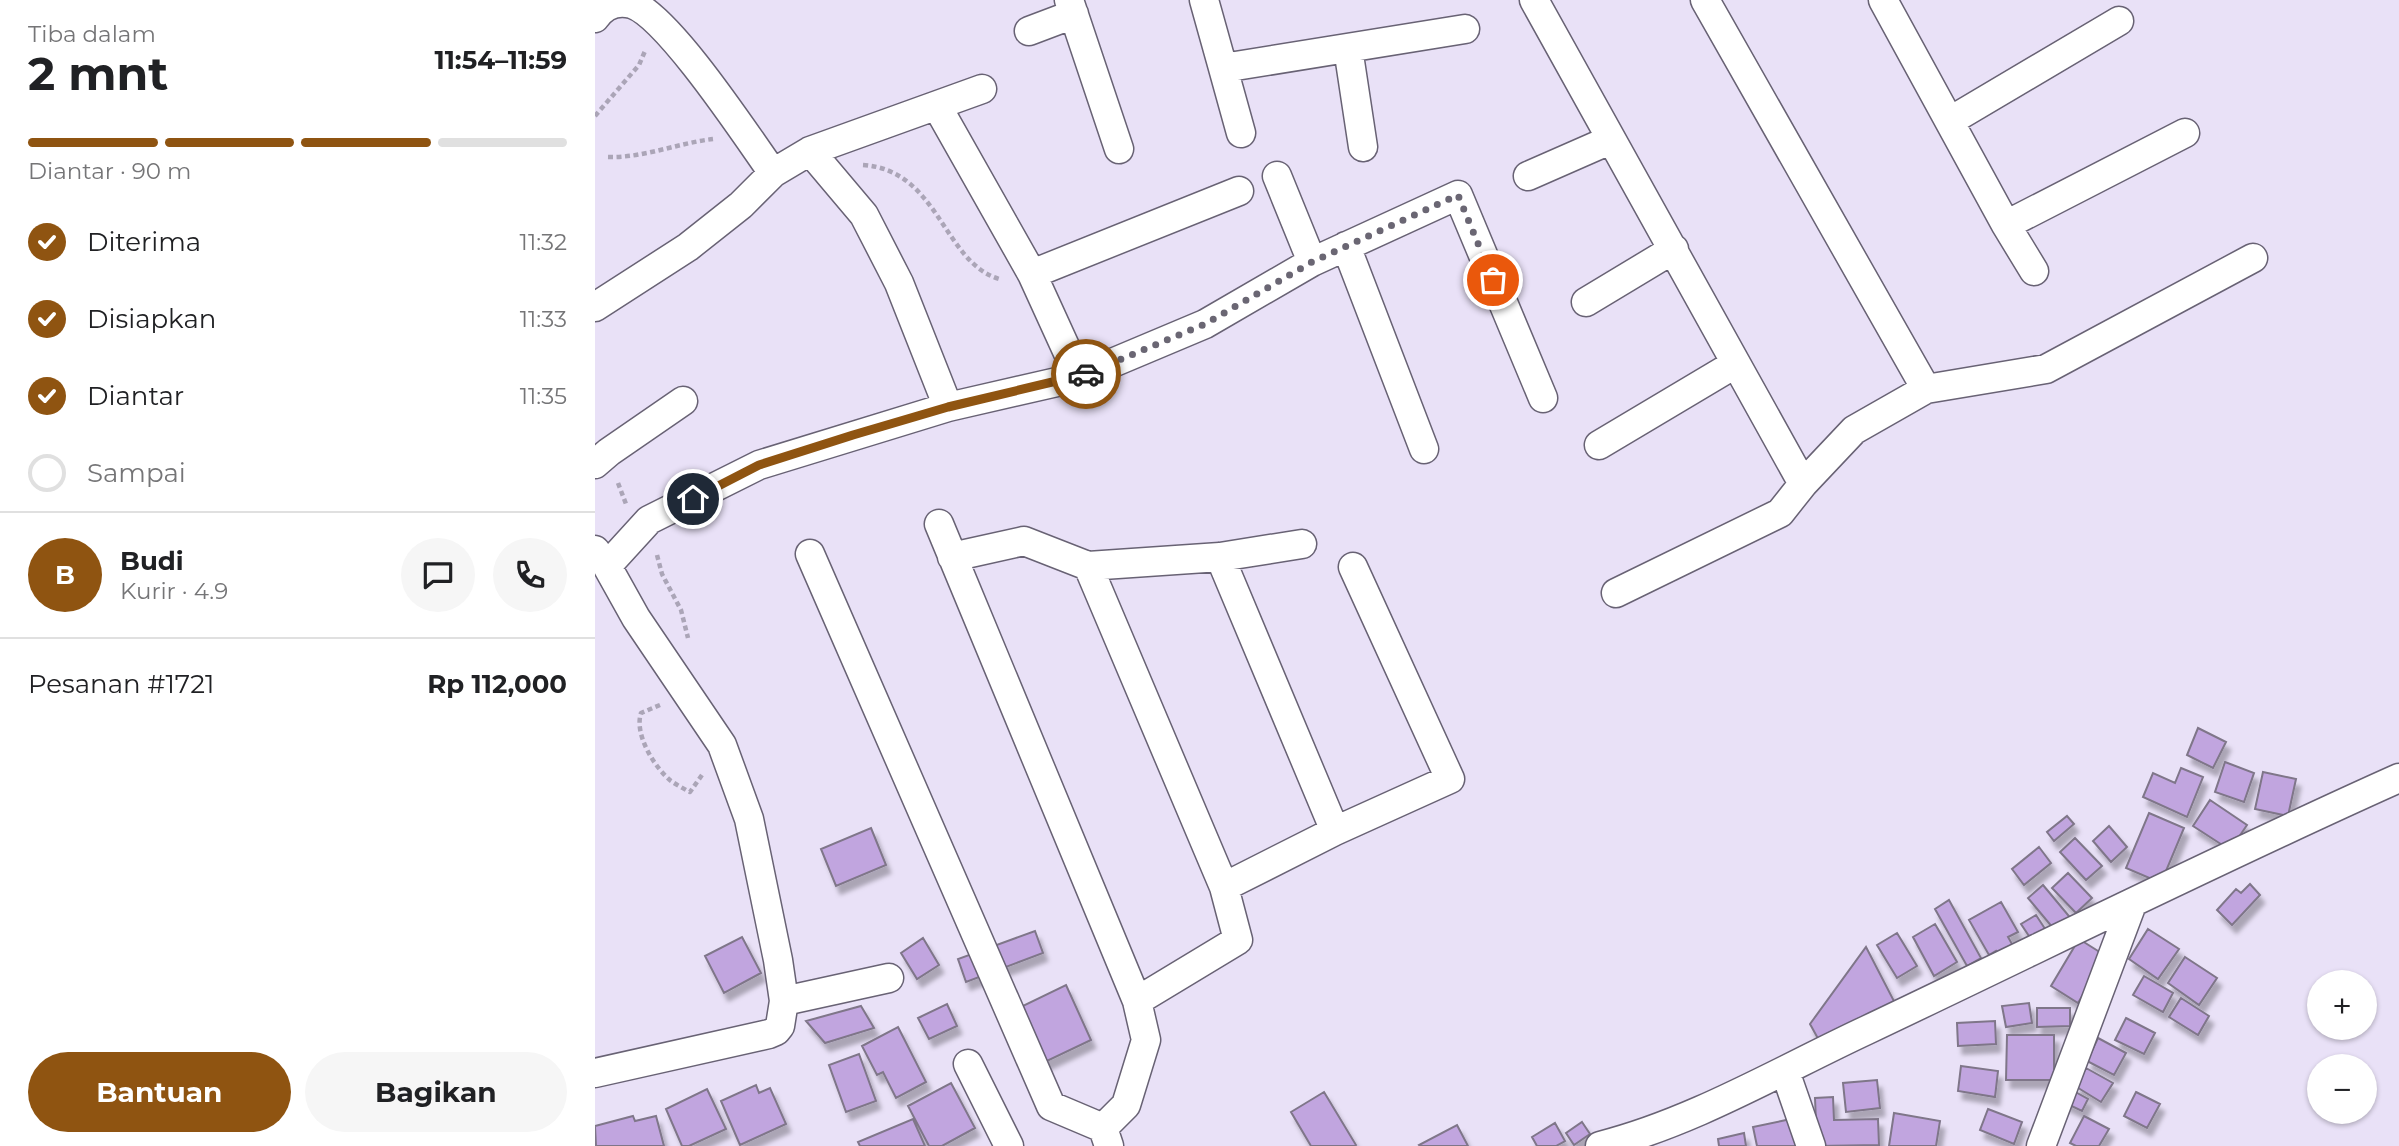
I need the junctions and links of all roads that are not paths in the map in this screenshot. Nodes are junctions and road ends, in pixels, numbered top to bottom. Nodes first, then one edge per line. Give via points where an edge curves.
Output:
1 (1204, 0) edge
2 (1534, 0) edge
3 (1705, 0) edge
4 (1884, 0) edge
5 (1072, 7) edge
6 (595, 18) edge
7 (2119, 21) dead end
8 (1465, 29) dead end
9 (1029, 31) dead end
10 (1348, 48) junction
11 (1223, 68) junction
12 (982, 89) dead end
13 (937, 106) junction
14 (1950, 121) junction
15 (1241, 133) dead end
16 (2185, 133) dead end
17 (1610, 140) junction
18 (1363, 147) dead end
19 (1119, 149) dead end
20 (810, 151) junction
21 (773, 173) junction
22 (1277, 176) dead end
23 (1528, 176) dead end
24 (1239, 191) dead end
25 (2006, 225) junction
26 (1346, 246) junction
27 (1674, 249) junction
28 (2253, 258) dead end
29 (1312, 262) junction
30 (2034, 271) dead end
31 (1032, 274) junction
32 (1587, 302) dead end
33 (595, 307) edge
34 (1735, 364) junction
35 (1079, 377) junction
36 (1926, 389) junction
37 (1543, 398) dead end
38 (683, 401) dead end
39 (948, 407) junction
40 (1599, 445) dead end
41 (1425, 449) dead end
42 (602, 458) edge
43 (1803, 484) junction
44 (939, 524) dead end
45 (1301, 544) dead end
46 (810, 554) dead end
47 (1220, 556) junction
48 (952, 557) junction
49 (601, 558) edge
50 (1088, 566) junction
51 (1353, 567) dead end
52 (1616, 593) dead end
53 (2399, 778) edge
54 (1335, 831) junction
55 (1224, 887) junction
56 (2132, 904) junction
57 (889, 978) dead end
58 (784, 1001) junction
59 (1137, 1001) junction
60 (968, 1064) dead end
61 (1785, 1071) junction
62 (595, 1073) edge
63 (1106, 1137) edge
64 (1009, 1146) edge
65 (1600, 1146) edge
66 (1811, 1146) edge
67 (2041, 1146) edge

1 - 11 street
2 - 17 street
3 - 36 street
4 - 14 street
5 - 9 street
5 - 19 street
6 - 21 street via 601,9 618,3 632,4 658,22
7 - 14 street
8 - 10 street
10 - 11 street
10 - 18 street
11 - 15 street
12 - 13 street
13 - 20 street
13 - 31 street
14 - 25 street
16 - 25 street
17 - 23 street
17 - 27 street
20 - 21 street
20 - 39 street via 863,215 899,283
21 - 33 street via 688,247
22 - 29 street
24 - 31 street
25 - 30 street
26 - 29 street
26 - 37 street via 1458,195
26 - 41 street
27 - 32 street
27 - 34 street
28 - 36 street via 2046,369
29 - 35 street via 1205,324
31 - 35 street
34 - 40 street
34 - 43 street
35 - 39 street
36 - 43 street via 1854,430
38 - 42 street
39 - 49 street via 759,465 649,520
43 - 52 street via 1780,513
44 - 48 street
45 - 47 street
46 - 63 street via 1051,1106
47 - 50 street
47 - 54 street
48 - 50 street via 1024,541
48 - 59 street
49 - 58 street via 722,745 749,819
50 - 55 street
51 - 54 street via 1450,779
53 - 56 street
54 - 55 street
55 - 59 street via 1238,940
56 - 61 street
56 - 67 street
57 - 58 street
58 - 62 street via 780,1026 769,1034
59 - 63 street via 1146,1040 1126,1105
60 - 64 street
61 - 65 street via 1654,1129
61 - 66 street

